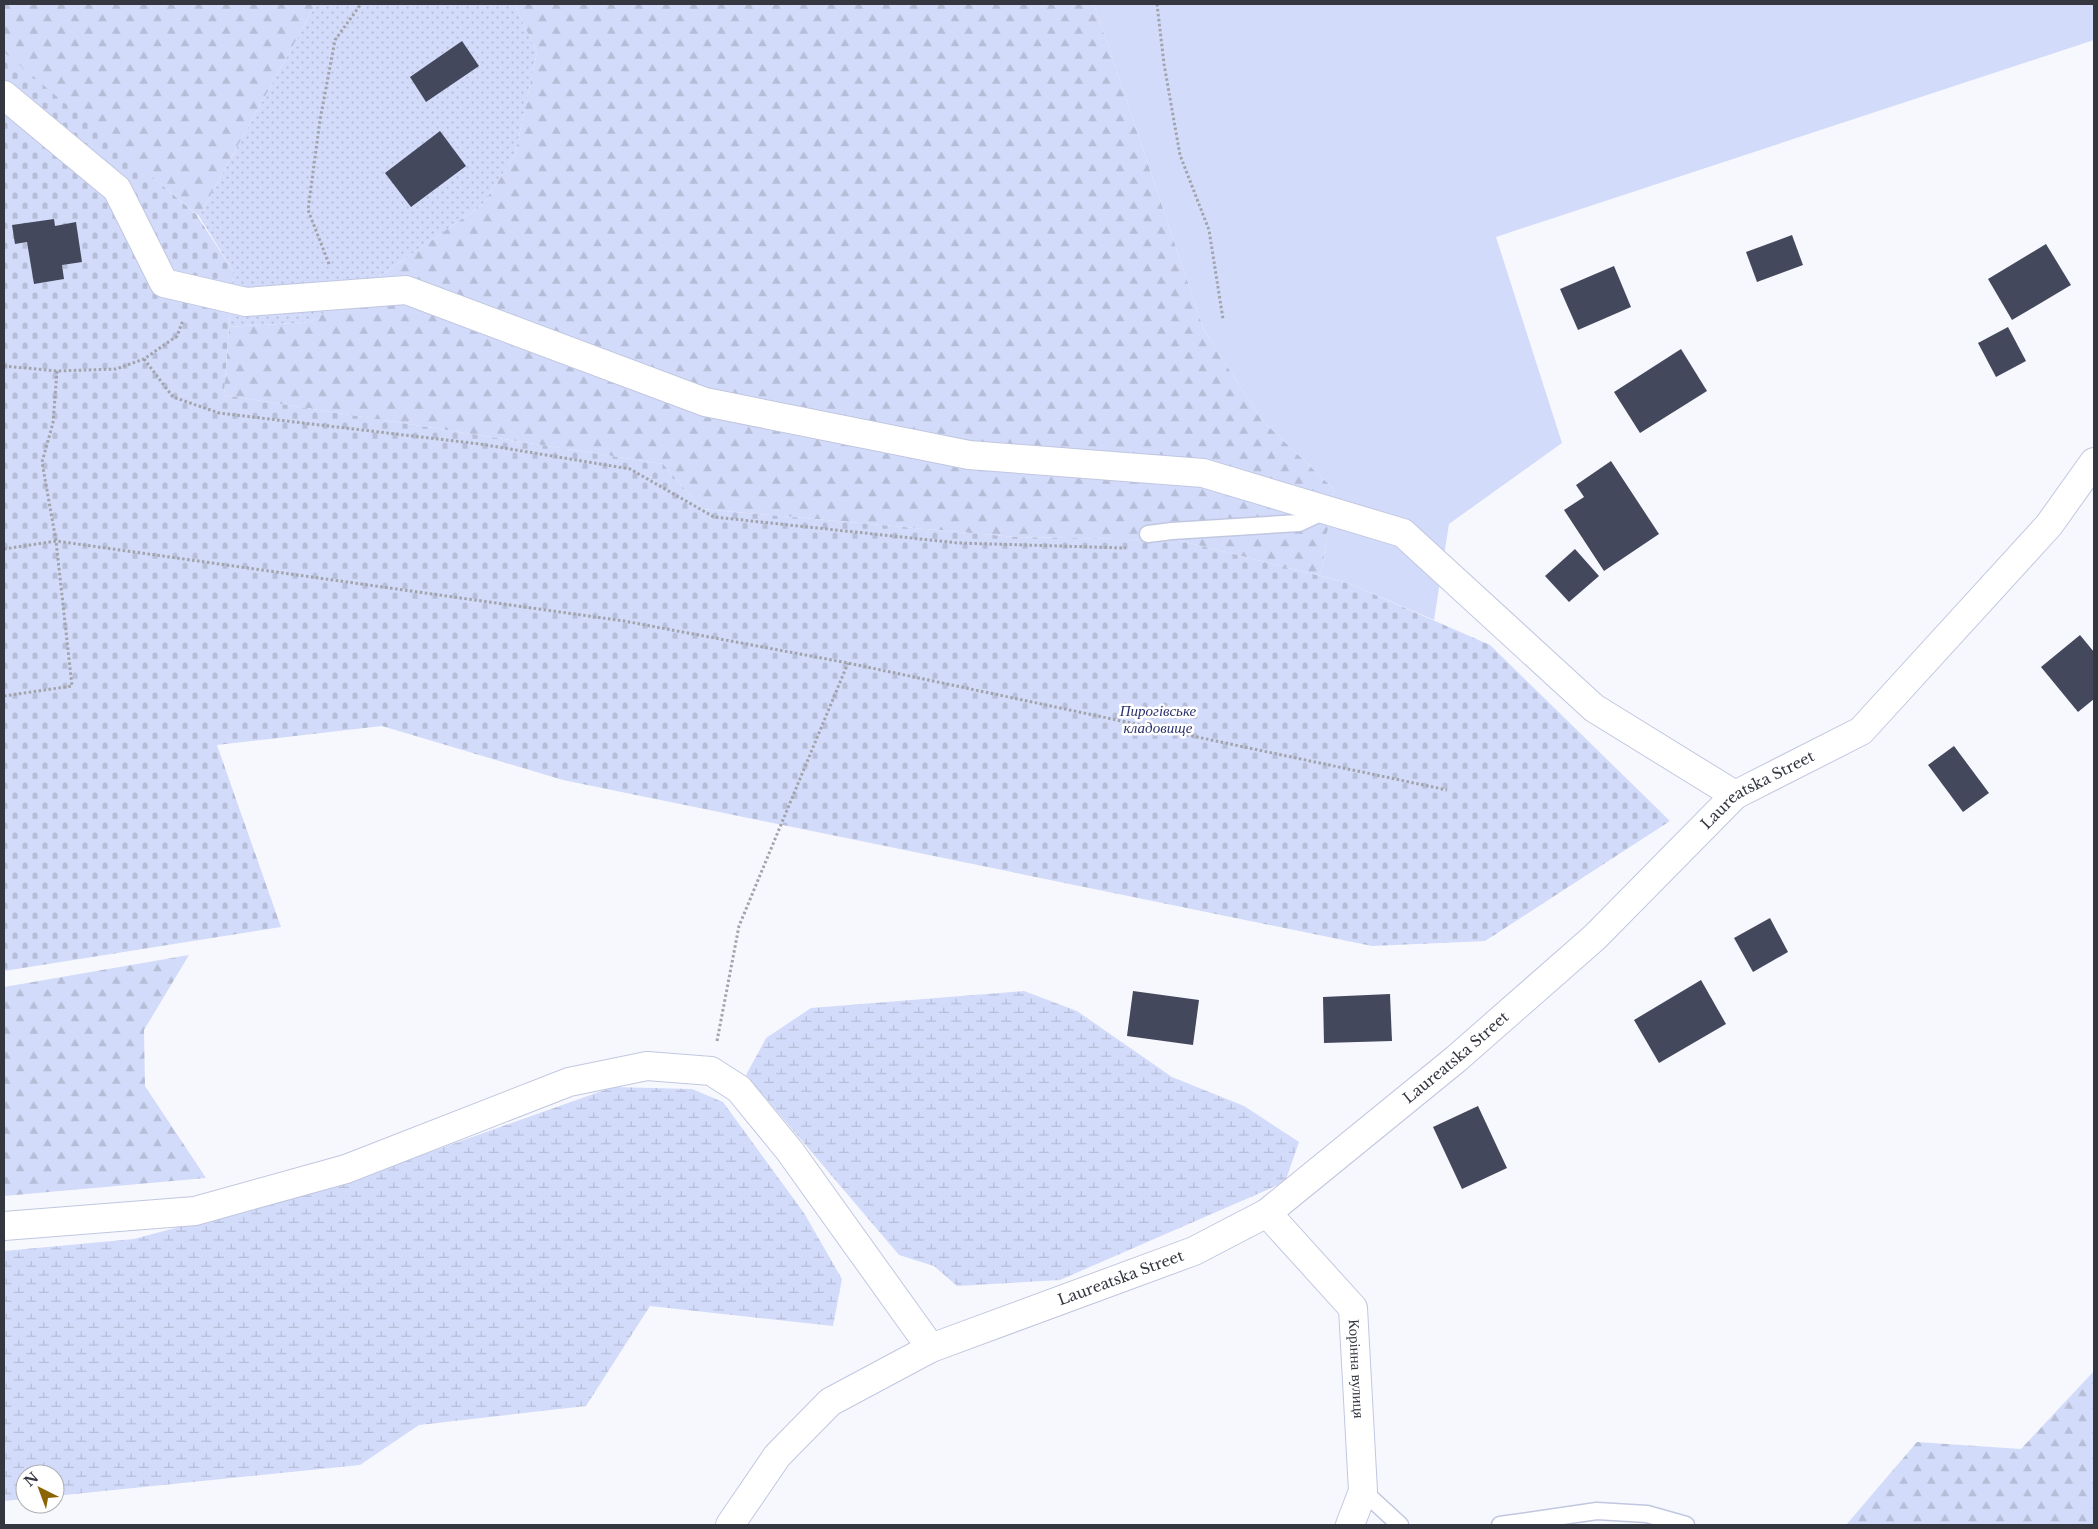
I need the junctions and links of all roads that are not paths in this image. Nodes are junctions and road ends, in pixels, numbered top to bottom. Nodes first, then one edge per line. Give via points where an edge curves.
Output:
1 (4, 95) edge
2 (2094, 462) edge
3 (1329, 509) junction
4 (1148, 534) road end
5 (1735, 795) junction
6 (1267, 1213) junction
7 (4, 1226) edge
8 (931, 1348) junction
9 (1363, 1491) junction
10 (730, 1525) edge
11 (1350, 1525) edge
12 (1400, 1525) edge
13 (1500, 1525) edge
14 (1686, 1525) edge

1 - 3 street via 117,188 164,284 246,302 406,290 705,402 969,455 1203,473
2 - 5 street, Laureatska Street via 2049,525 1861,731
3 - 4 lane via 1298,523
3 - 5 street via 1403,532 1594,708
5 - 6 street, Laureatska Street via 1587,944 1456,1059
6 - 8 street, Laureatska Street via 1194,1251
6 - 9 street, Корінна вулиця via 1353,1308
7 - 8 street via 195,1211 346,1169 569,1082 647,1066 711,1071 739,1089 788,1150
8 - 10 street, Laureatska Street via 830,1402 777,1456
9 - 11 street, Корінна вулиця
9 - 12 lane
13 - 14 lane via 1598,1511 1647,1514

